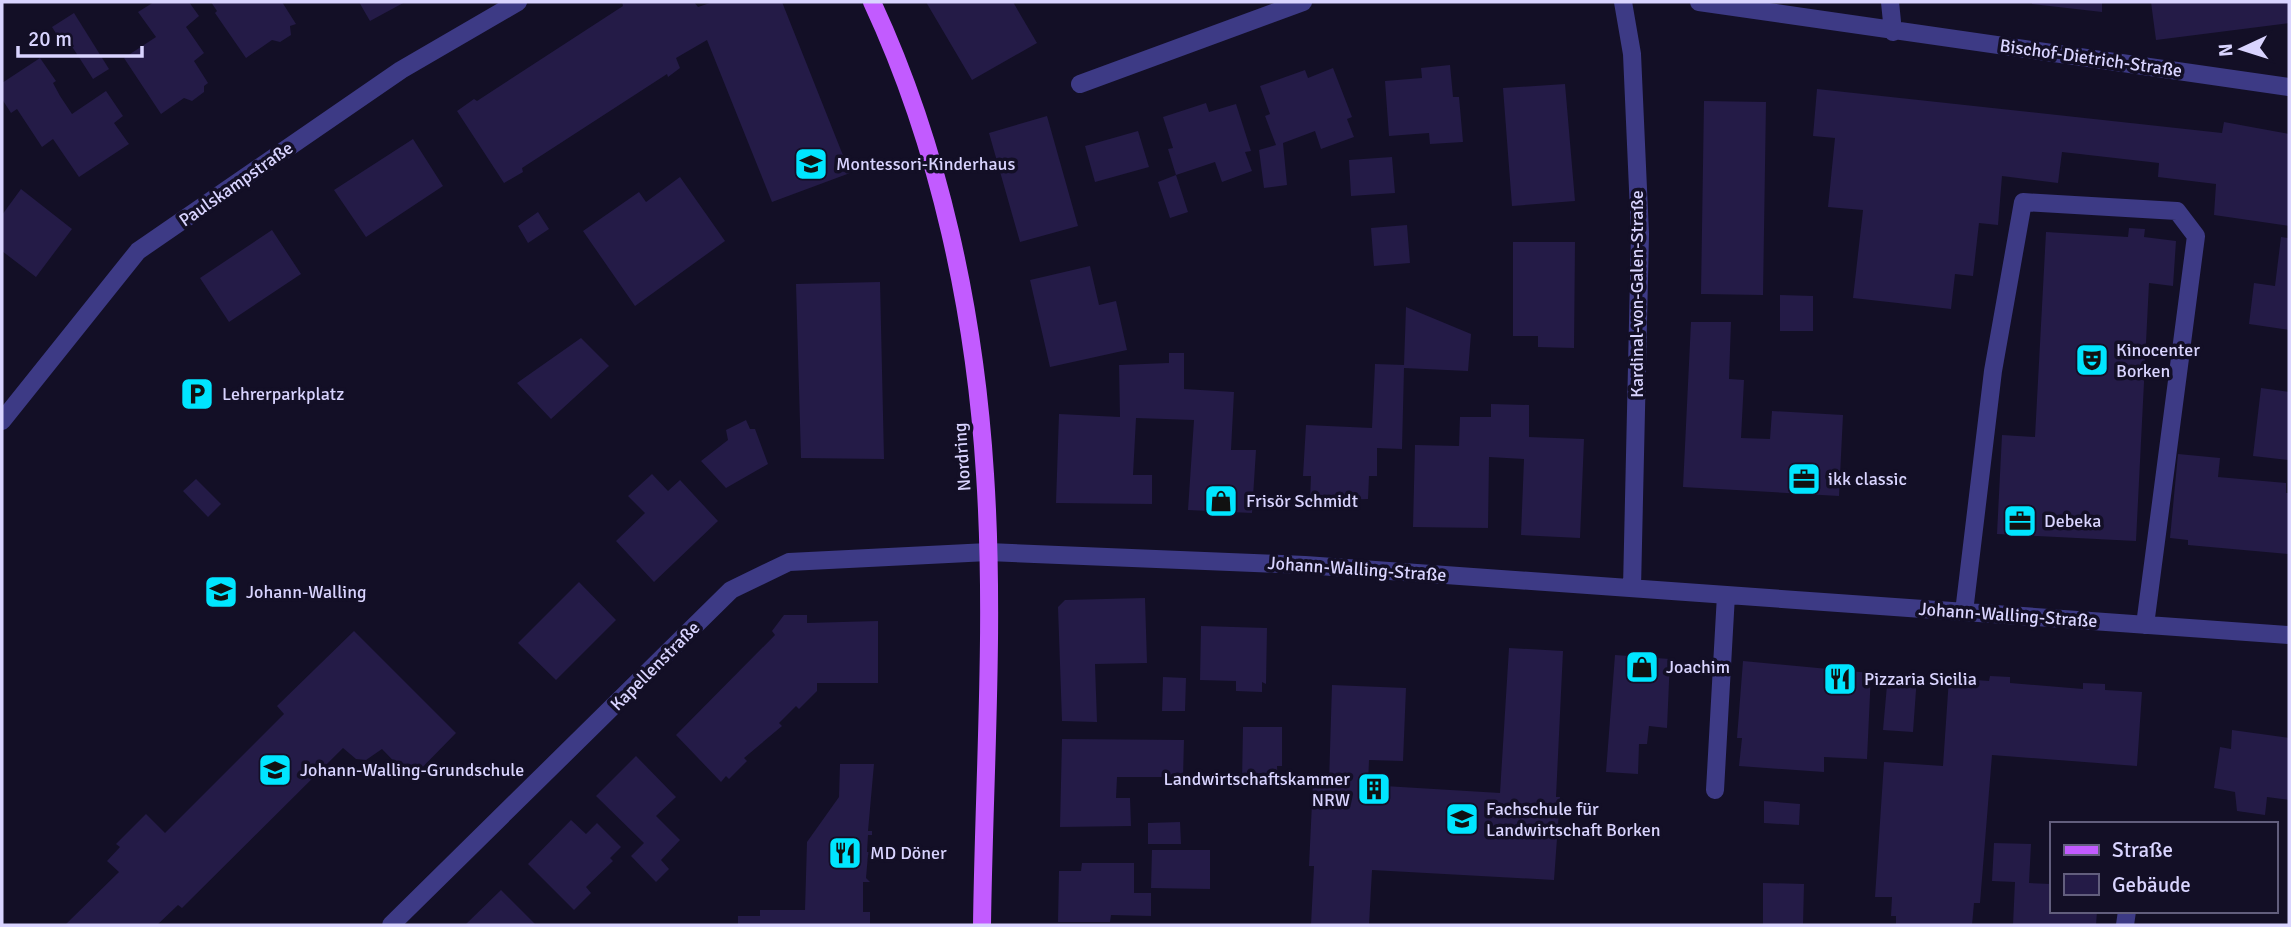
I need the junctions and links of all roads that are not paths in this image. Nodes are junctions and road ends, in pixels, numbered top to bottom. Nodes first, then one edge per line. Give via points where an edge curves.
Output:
1 (518, 2) edge
2 (872, 2) edge
3 (1303, 2) edge
4 (1623, 2) edge
5 (1699, 2) edge
6 (1890, 2) edge
7 (1893, 32) junction
8 (1080, 84) dead end
9 (2289, 88) edge
10 (2, 421) edge
11 (988, 552) junction
12 (1632, 588) junction
13 (1726, 595) junction
14 (1964, 612) junction
15 (2145, 625) junction
16 (2289, 635) edge
17 (1715, 790) dead end
18 (391, 925) edge
19 (982, 925) edge

1 - 10 street, Paulskampstraße via 387,79 138,251
2 - 11 main road, Nordring via 890,40 939,190 965,307 978,391
3 - 8 street
4 - 12 street, Kardinal-von-Galen-Straße via 1632,54 1640,234
5 - 7 street, Bischof-Dietrich-Straße
6 - 7 street
7 - 9 street, Bischof-Dietrich-Straße via 2138,63
11 - 12 street, Johann-Walling-Straße via 1305,565
11 - 18 street, Kapellenstraße via 789,562 732,590
11 - 19 main road, Nordring
12 - 13 street, Johann-Walling-Straße
13 - 14 street, Johann-Walling-Straße
13 - 17 street
14 - 15 street, Johann-Walling-Straße
14 - 15 street via 1993,371 2023,202 2177,211 2196,236
15 - 16 street, Johann-Walling-Straße

